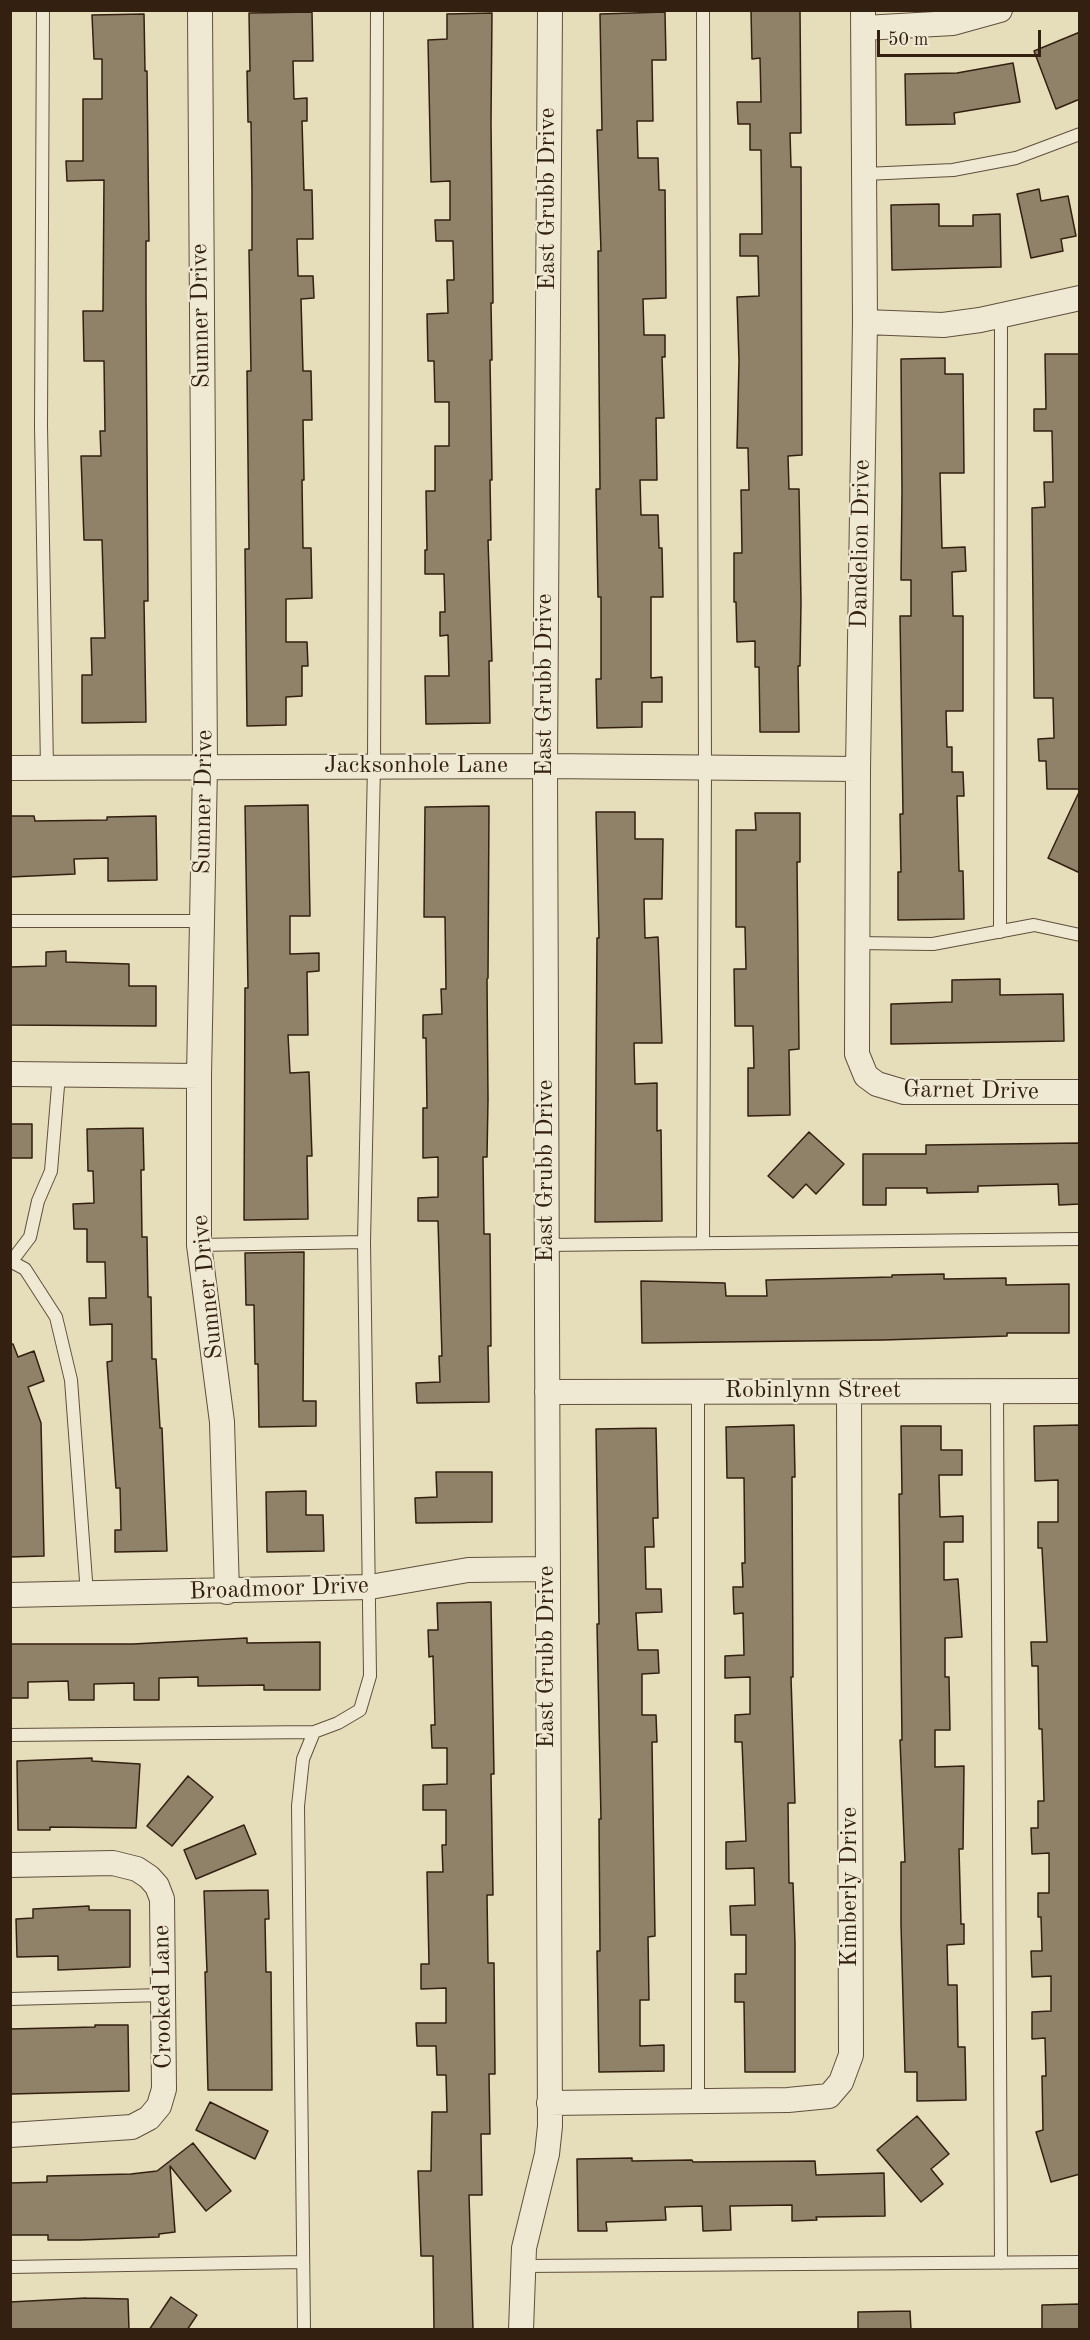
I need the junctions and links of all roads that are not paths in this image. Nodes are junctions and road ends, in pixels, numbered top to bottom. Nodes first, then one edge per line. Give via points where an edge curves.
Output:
1 (43, 10) edge
2 (200, 10) edge
3 (377, 10) edge
4 (550, 10) edge
5 (703, 10) edge
6 (1000, 10) edge
7 (863, 20) edge
8 (1080, 134) edge
9 (865, 174) junction
10 (1080, 298) edge
11 (1001, 316) junction
12 (865, 322) junction
13 (205, 766) junction
14 (374, 766) junction
15 (545, 766) junction
16 (10, 768) edge
17 (47, 768) junction
18 (705, 768) junction
19 (858, 769) junction
20 (10, 921) edge
21 (202, 921) junction
22 (1000, 932) junction
23 (1080, 934) edge
24 (856, 943) junction
25 (10, 1074) edge
26 (58, 1074) junction
27 (199, 1076) junction
28 (866, 1076) joint
29 (1080, 1092) edge
30 (1080, 1239) edge
31 (364, 1242) junction
32 (703, 1242) junction
33 (199, 1245) junction
34 (546, 1245) junction
35 (11, 1261) edge
36 (849, 1391) junction
37 (997, 1391) junction
38 (1080, 1391) edge
39 (547, 1392) junction
40 (698, 1392) junction
41 (547, 1569) junction
42 (370, 1587) junction
43 (227, 1592) junction
44 (87, 1594) junction
45 (10, 1595) edge
46 (314, 1732) junction
47 (10, 1735) edge
48 (10, 1865) edge
49 (163, 1995) junction
50 (10, 1999) edge
51 (698, 2101) junction
52 (549, 2103) junction
53 (10, 2135) edge
54 (303, 2262) junction
55 (1080, 2262) edge
56 (1001, 2263) junction
57 (523, 2266) junction
58 (10, 2267) edge
59 (304, 2330) edge
60 (521, 2330) edge

1 - 17 lane via 41,426
2 - 13 street, Sumner Drive
3 - 14 lane
4 - 15 street, East Grubb Drive
5 - 18 lane
6 - 7 street via 953,23
7 - 9 street, Dandelion Drive
8 - 9 lane via 1016,158 953,170
9 - 12 street, Dandelion Drive
10 - 11 street
11 - 12 street via 943,325
11 - 22 lane
12 - 19 street, Dandelion Drive
13 - 14 street, Jacksonhole Lane
13 - 17 street, Jacksonhole Lane
13 - 21 street, Sumner Drive
14 - 15 street, Jacksonhole Lane
14 - 31 lane
15 - 18 street, Jacksonhole Lane
15 - 34 street, East Grubb Drive
16 - 17 street, Jacksonhole Lane
18 - 19 street, Jacksonhole Lane
18 - 32 lane
19 - 24 street, Dandelion Drive
20 - 21 lane
21 - 27 street, Sumner Drive
22 - 23 lane via 1034,925
22 - 24 lane via 933,944
24 - 28 street, Dandelion Drive via 856,1042
25 - 26 street
26 - 27 street
26 - 35 lane via 51,1171 38,1201 30,1236
27 - 33 street, Sumner Drive
28 - 29 street, Garnet Drive via 877,1084 904,1092
30 - 32 lane
31 - 33 lane
31 - 42 lane
32 - 34 lane
33 - 43 street, Sumner Drive via 222,1422
34 - 39 street, East Grubb Drive
35 - 44 lane via 25,1269 56,1317 71,1380
36 - 37 street, Robinlynn Street
36 - 40 street, Robinlynn Street
36 - 51 street, Kimberly Drive via 851,2055 841,2082 829,2096
37 - 38 street, Robinlynn Street
37 - 56 lane
39 - 40 street, Robinlynn Street
39 - 41 street, East Grubb Drive
40 - 51 lane
41 - 42 street, Broadmoor Drive via 468,1570
41 - 52 street, East Grubb Drive
42 - 43 street, Broadmoor Drive
42 - 46 lane via 370,1677 360,1710
43 - 44 street, Broadmoor Drive
44 - 45 street, Broadmoor Drive
46 - 47 lane
46 - 54 lane via 303,1759 298,1806
48 - 49 street, Crooked Lane via 113,1863 149,1876 162,1899
49 - 50 lane
49 - 53 street, Crooked Lane via 164,2089 159,2106 149,2118 132,2127
51 - 52 street, Kimberly Drive
52 - 57 street, East Grubb Drive via 547,2154
54 - 58 lane
54 - 59 lane
55 - 56 lane
56 - 57 lane
57 - 60 street, East Grubb Drive

